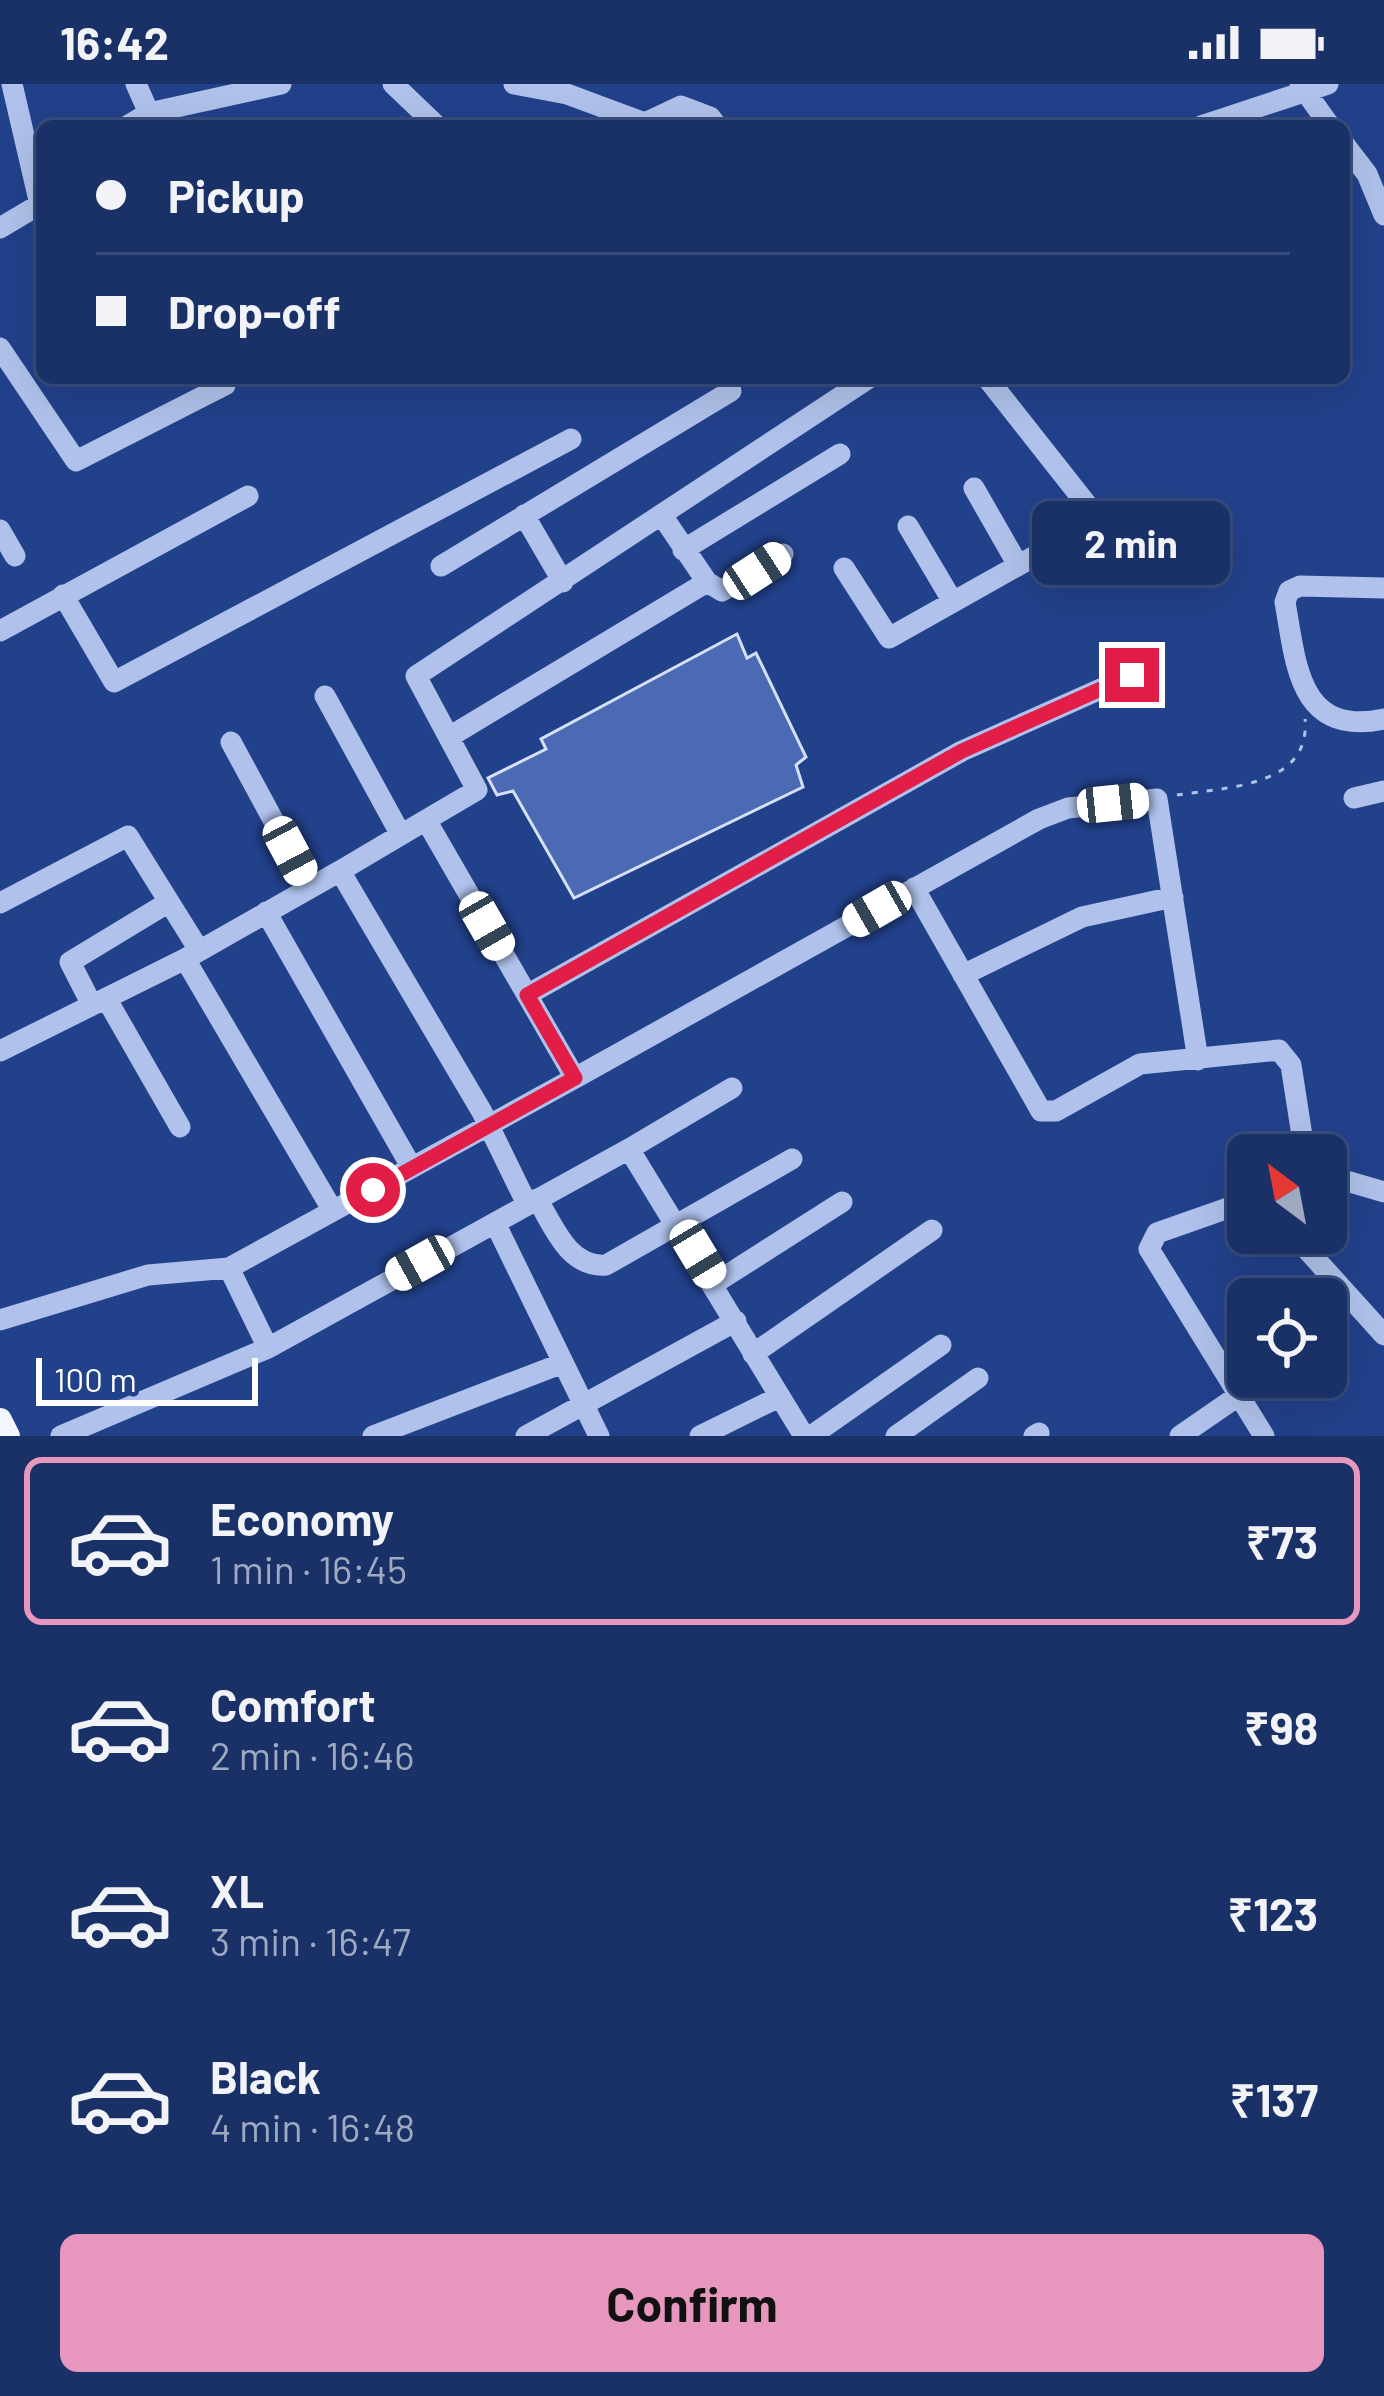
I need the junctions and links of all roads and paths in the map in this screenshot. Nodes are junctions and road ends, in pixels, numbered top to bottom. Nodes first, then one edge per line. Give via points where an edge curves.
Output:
1 (12, 84) edge
2 (136, 84) edge
3 (281, 84) edge
4 (393, 84) edge
5 (514, 84) edge
6 (1328, 84) edge
7 (1302, 88) edge
8 (137, 120) edge
9 (141, 120) edge
10 (431, 120) edge
11 (637, 120) edge
12 (651, 120) edge
13 (713, 120) edge
14 (1217, 120) edge
15 (1326, 120) edge
16 (10, 122) edge
17 (1350, 152) edge
18 (36, 194) edge
19 (36, 210) edge
20 (1384, 215) edge
21 (0, 228) edge
22 (0, 348) edge
23 (225, 384) edge
24 (859, 384) edge
25 (992, 384) edge
26 (731, 391) dead end
27 (571, 439) dead end
28 (840, 454) dead end
29 (974, 488) dead end
30 (248, 496) dead end
31 (524, 515) junction
32 (663, 517) junction
33 (908, 526) dead end
34 (0, 530) edge
35 (683, 550) junction
36 (783, 554) dead end
37 (15, 556) dead end
38 (1018, 565) junction
39 (441, 566) dead end
40 (844, 568) dead end
41 (563, 582) junction
42 (706, 582) junction
43 (1384, 588) edge
44 (63, 596) junction
45 (953, 602) junction
46 (0, 631) edge
47 (1132, 675) dead end
48 (1303, 692) junction
49 (325, 696) dead end
50 (1384, 718) edge
51 (449, 737) junction
52 (231, 742) dead end
53 (1384, 791) edge
54 (1354, 798) dead end
55 (1157, 799) junction
56 (427, 820) junction
57 (401, 835) junction
58 (340, 871) junction
59 (310, 888) junction
60 (914, 888) junction
61 (1173, 897) junction
62 (170, 902) junction
63 (0, 903) edge
64 (266, 912) junction
65 (192, 954) junction
66 (963, 975) junction
67 (527, 995) junction
68 (99, 1002) junction
69 (0, 1051) edge
70 (1198, 1060) junction
71 (575, 1078) junction
72 (731, 1088) dead end
73 (488, 1125) junction
74 (180, 1127) dead end
75 (1301, 1134) edge
76 (629, 1149) junction
77 (792, 1159) dead end
78 (412, 1168) junction
79 (1347, 1181) edge
80 (1384, 1192) edge
81 (532, 1201) junction
82 (842, 1202) dead end
83 (1227, 1208) edge
84 (333, 1211) junction
85 (494, 1223) junction
86 (680, 1225) junction
87 (932, 1230) dead end
88 (1311, 1254) edge
89 (229, 1268) junction
90 (715, 1283) junction
91 (0, 1320) edge
92 (736, 1321) junction
93 (1384, 1334) edge
94 (941, 1346) dead end
95 (268, 1348) junction
96 (754, 1354) junction
97 (563, 1363) junction
98 (978, 1378) dead end
99 (1227, 1378) edge
100 (777, 1398) junction
101 (1235, 1398) edge
102 (1239, 1398) edge
103 (584, 1406) junction
104 (0, 1420) edge
105 (8, 1436) edge
106 (61, 1436) edge
107 (373, 1436) edge
108 (526, 1436) edge
109 (599, 1436) edge
110 (700, 1436) edge
111 (808, 1436) edge
112 (896, 1436) edge
113 (1180, 1436) edge
114 (1264, 1436) edge

1 - 16 street
2 - 8 street
3 - 9 street
4 - 10 street
5 - 11 street
6 - 7 street
7 - 14 street
7 - 15 street
12 - 13 street via 681,106
16 - 18 street
17 - 20 street
19 - 21 street
22 - 23 street via 76,461
24 - 32 street
25 - 38 street via 1099,520
26 - 31 street
27 - 44 street via 114,682
28 - 35 street
29 - 38 street
30 - 44 street
31 - 39 street
31 - 41 street
32 - 35 street
32 - 41 street
33 - 45 street
34 - 37 street
35 - 42 street
36 - 42 street via 722,591
38 - 45 street
40 - 45 street via 889,638
41 - 51 street via 416,676
42 - 51 street
43 - 48 street via 1300,586 1285,595
44 - 46 street
47 - 67 street via 962,751
48 - 50 street via 1351,722
48 - 55 path via 1305,742 1288,768
49 - 57 street
51 - 56 street via 477,790
52 - 59 street
53 - 54 street
55 - 60 street via 1068,808
55 - 61 street
56 - 57 street
56 - 67 street
57 - 58 street
58 - 59 street
58 - 73 street
59 - 64 street
60 - 66 street
60 - 71 street
61 - 66 street via 1082,917
61 - 70 street
62 - 63 street via 128,836
62 - 65 street
62 - 68 street via 70,962
64 - 65 street
64 - 78 street
65 - 68 street
65 - 84 street
66 - 70 street via 1041,1111 1056,1111 1140,1064
67 - 71 street
68 - 69 street
68 - 74 street
70 - 75 street via 1284,1053
71 - 73 street
72 - 76 street
73 - 78 street
73 - 81 street
76 - 81 street
76 - 86 street
77 - 86 street
78 - 84 street
79 - 80 street
81 - 85 street
81 - 86 street via 588,1264 615,1261
82 - 90 street
83 - 99 street via 1149,1241
84 - 89 street
85 - 95 street
85 - 97 street
86 - 90 street
87 - 96 street
88 - 93 street
89 - 91 street via 148,1275
89 - 95 street
90 - 92 street
92 - 96 street
92 - 103 street
94 - 111 street
95 - 106 street
96 - 100 street
97 - 103 street
97 - 107 street
98 - 112 street
100 - 110 street
100 - 111 street
101 - 113 street
102 - 114 street
103 - 108 street
103 - 109 street
104 - 105 main road

